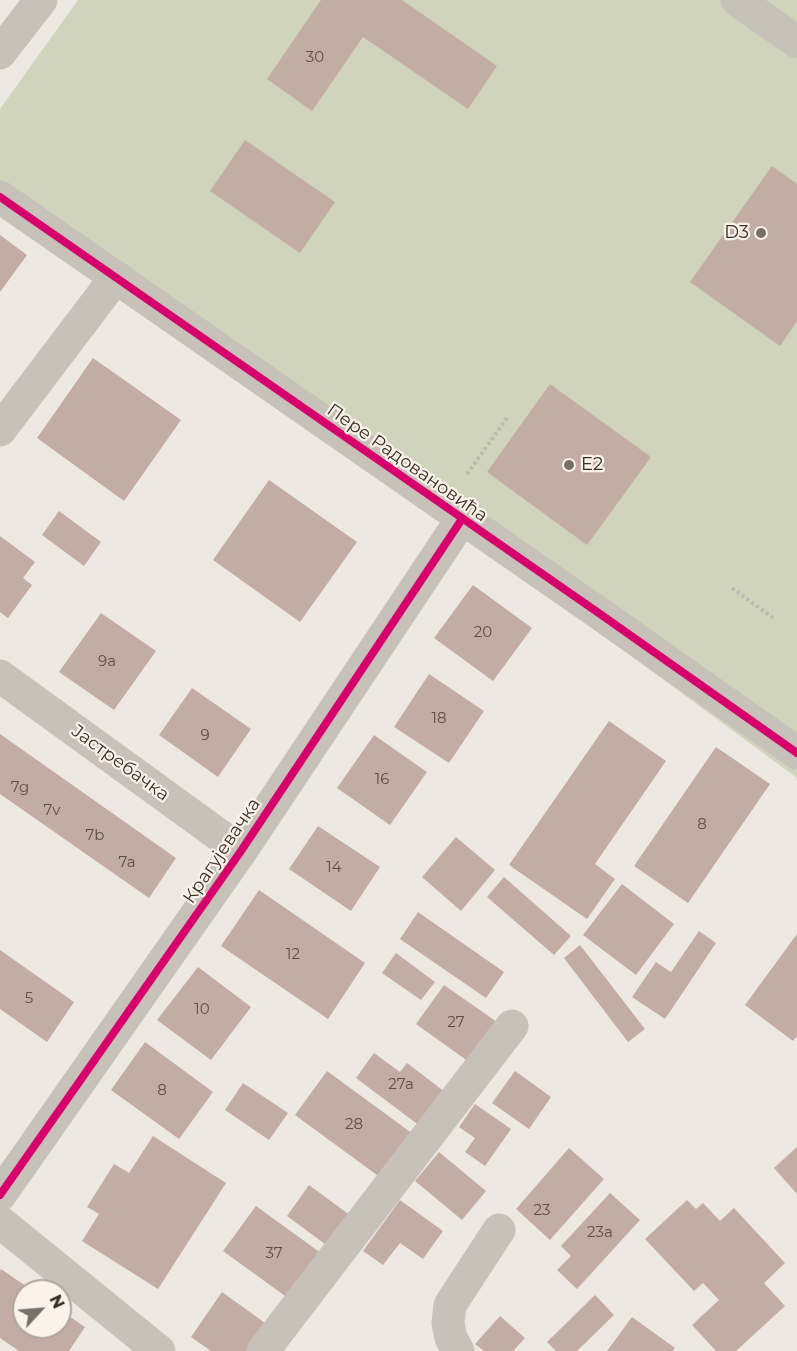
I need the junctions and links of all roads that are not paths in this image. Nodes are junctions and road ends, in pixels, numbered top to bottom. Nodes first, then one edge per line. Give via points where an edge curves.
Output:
1 (41, 0) edge
2 (737, 0) edge
3 (797, 42) edge
4 (0, 53) edge
5 (0, 197) edge
6 (116, 277) junction
7 (0, 430) edge
8 (453, 513) junction
9 (0, 676) edge
10 (797, 753) edge
11 (241, 850) junction
12 (512, 1026) dead end
13 (0, 1196) edge
14 (0, 1222) edge
15 (499, 1230) dead end
16 (159, 1351) edge
17 (263, 1351) edge
18 (458, 1351) edge

1 - 4 street
2 - 3 street
5 - 6 street, Пере Радовановића
6 - 7 street
6 - 8 street, Пере Радовановића
8 - 10 street, Пере Радовановића
8 - 11 street, Крагујевачка
9 - 11 street, Јастребачка
11 - 13 street, Крагујевачка
12 - 17 street
14 - 16 street
15 - 18 street via 450,1305 448,1323

